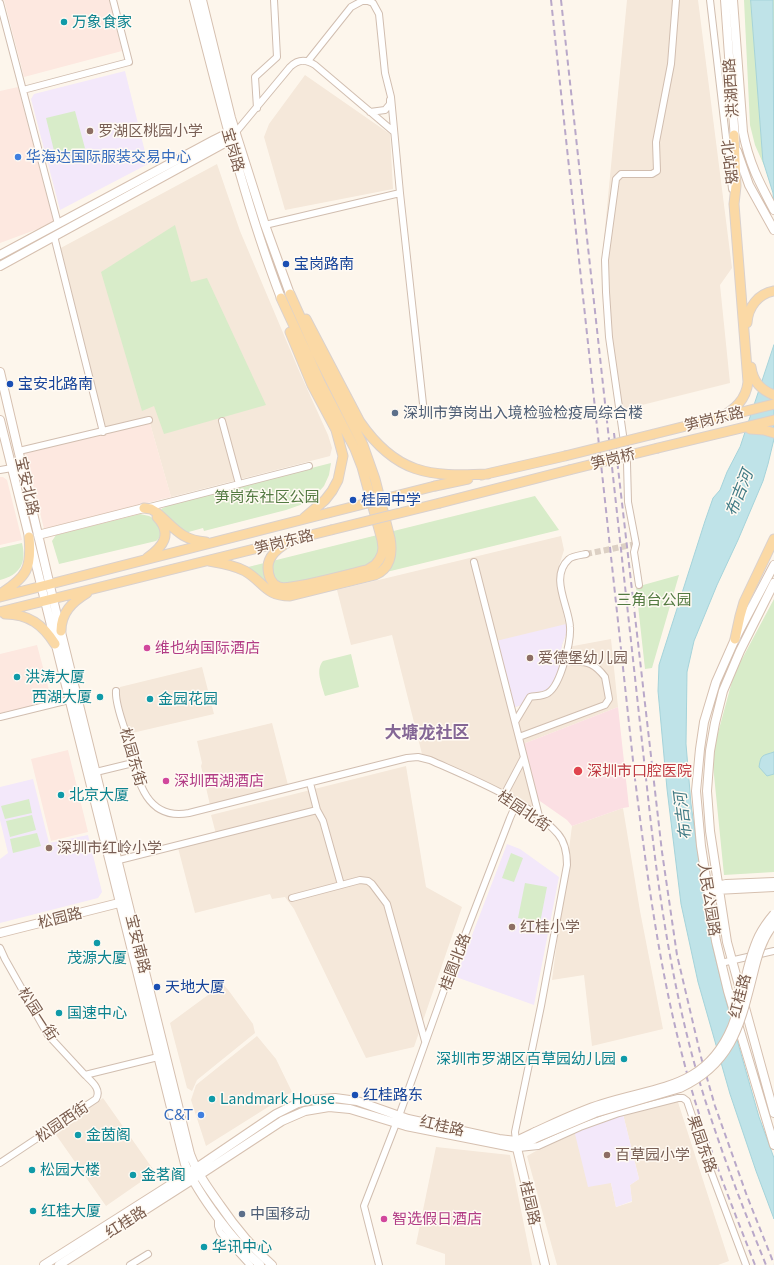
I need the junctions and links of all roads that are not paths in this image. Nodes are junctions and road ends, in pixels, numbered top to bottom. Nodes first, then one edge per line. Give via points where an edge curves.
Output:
1 (113, 0) edge
2 (194, 0) edge
3 (202, 0) edge
4 (274, 0) edge
5 (676, 0) edge
6 (710, 0) edge
7 (725, 0) edge
8 (733, 0) edge
9 (0, 3) edge
10 (308, 61) junction
11 (22, 90) junction
12 (391, 97) junction
13 (257, 108) junction
14 (370, 112) junction
15 (394, 132) junction
16 (231, 135) junction
17 (734, 135) junction
18 (400, 193) junction
19 (734, 204) junction
20 (774, 210) edge
21 (58, 224) junction
22 (265, 225) junction
23 (774, 230) edge
24 (54, 236) junction
25 (0, 255) edge
26 (0, 266) edge
27 (774, 291) edge
28 (290, 294) junction
29 (281, 298) junction
30 (747, 343) junction
31 (0, 372) edge
32 (774, 396) edge
33 (774, 404) edge
34 (424, 413) dead end
35 (720, 418) junction
36 (0, 420) edge
37 (149, 420) dead end
38 (774, 420) edge
39 (222, 421) dead end
40 (736, 429) junction
41 (103, 432) junction
42 (774, 433) edge
43 (654, 434) joint
44 (658, 448) joint
45 (19, 451) junction
46 (565, 456) joint
47 (309, 466) dead end
48 (12, 468) junction
49 (0, 470) edge
50 (568, 470) joint
51 (488, 474) junction
52 (239, 484) junction
53 (144, 508) junction
54 (302, 520) junction
55 (33, 536) junction
56 (294, 539) junction
57 (774, 539) edge
58 (216, 542) junction
59 (586, 554) tunnel mouth
60 (143, 560) junction
61 (209, 561) junction
62 (474, 562) dead end
63 (774, 565) edge
64 (774, 583) edge
65 (46, 585) junction
66 (639, 585) dead end
67 (93, 590) junction
68 (0, 595) edge
69 (49, 600) junction
70 (0, 613) edge
71 (61, 631) junction
72 (735, 639) junction
73 (55, 644) junction
74 (572, 662) dead end
75 (116, 691) dead end
76 (69, 700) junction
77 (0, 717) edge
78 (515, 722) junction
79 (519, 738) junction
80 (523, 759) junction
81 (133, 762) junction
82 (96, 772) junction
83 (310, 783) junction
84 (504, 795) junction
85 (517, 802) junction
86 (317, 810) junction
87 (189, 814) joint
88 (539, 816) junction
89 (119, 860) junction
90 (774, 882) edge
91 (341, 885) junction
92 (774, 887) edge
93 (718, 888) junction
94 (707, 889) junction
95 (292, 898) dead end
96 (119, 904) junction
97 (774, 914) edge
98 (774, 924) edge
99 (0, 933) edge
100 (0, 948) edge
101 (774, 951) edge
102 (731, 961) junction
103 (721, 963) junction
104 (426, 1041) junction
105 (158, 1057) junction
106 (85, 1075) junction
107 (774, 1113) edge
108 (397, 1120) junction
109 (536, 1135) junction
110 (517, 1145) junction
111 (774, 1145) edge
112 (0, 1163) edge
113 (194, 1174) junction
114 (218, 1218) junction
115 (148, 1254) dead end
116 (62, 1264) edge
117 (44, 1265) edge
118 (130, 1265) edge
119 (250, 1265) edge
120 (260, 1265) edge
121 (272, 1265) edge
122 (379, 1265) edge
123 (545, 1265) edge
124 (746, 1265) edge

1 - 11 street via 129,62
2 - 16 main road, 宝岗路
3 - 16 main road, 宝岗路
4 - 13 street via 276,57 254,77
5 - 66 street via 671,64 656,142 657,171 652,174 621,174 616,179 605,260 609,337 627,463 628,502 636,544 634,552
6 - 19 street, 北站路
7 - 17 main road, 洪湖西路
8 - 20 main road, 洪湖西路 via 743,132 754,172
9 - 11 street
10 - 12 street via 351,7 368,1 376,8 378,14 385,73
10 - 13 street via 299,61 290,67
10 - 14 street
11 - 21 street
12 - 14 street via 390,104 384,110
12 - 15 street
13 - 16 street
14 - 15 street
15 - 18 street
16 - 21 main road
16 - 22 main road, 宝岗路
16 - 24 main road
16 - 29 main road, 宝岗路 via 253,220
17 - 19 main road
17 - 23 main road, 洪湖西路 via 745,175
18 - 22 street
18 - 34 street
19 - 30 main road
21 - 25 main road
22 - 28 main road, 宝岗路
24 - 26 main road
24 - 41 street
27 - 30 main road via 764,294 753,304 747,323
28 - 51 main road via 312,328 360,422 370,437 394,459 430,473
28 - 61 main road via 367,456 392,545 391,557 385,569 375,575 290,596 271,593 240,568
29 - 54 main road via 288,326 312,385 332,420 343,456 338,480 332,491
29 - 56 main road via 355,449 382,540 382,554 375,565 367,570 281,588 274,585 271,580 268,564 276,552
30 - 32 main road via 752,376 759,386
30 - 35 main road via 746,394 737,406
31 - 45 main road, 宝安北路
33 - 35 main road, 笋岗东路
35 - 43 main road, 笋岗东路
36 - 48 main road, 宝安北路
37 - 41 street
38 - 40 main road, 笋岗东路
39 - 52 street
40 - 42 main road
40 - 44 main road, 笋岗东路
41 - 45 street
43 - 46 main road, 笋岗桥, bridge
44 - 50 main road, 笋岗桥, bridge
45 - 55 main road, 宝安北路
46 - 51 main road, 笋岗东路
47 - 52 street
48 - 49 street
48 - 55 main road, 宝安北路
50 - 56 main road, 笋岗东路, bridge
51 - 54 main road, 笋岗东路, bridge
52 - 53 street
53 - 55 main road
53 - 58 main road via 156,512 185,537 195,541
53 - 60 main road via 160,521 165,539 154,553
54 - 58 main road, 笋岗东路
55 - 65 main road, 宝安北路
55 - 68 main road via 25,573
56 - 61 main road, 笋岗东路
57 - 72 main road via 744,602
58 - 60 main road, 笋岗东路
59 - 78 street via 569,558 562,568 560,583 570,627 564,663 556,684 549,693 530,697
60 - 65 main road, 笋岗东路
61 - 67 main road, 笋岗东路
62 - 78 street
63 - 72 main road, 人民公园路
64 - 93 main road, 人民公园路 via 731,672 715,723 708,767 707,796
65 - 68 main road, 笋岗东路
65 - 69 main road, 宝安北路
67 - 69 main road, 笋岗东路
67 - 71 main road via 76,600 66,611
69 - 70 main road, 笋岗东路
69 - 71 main road, 宝安南路
69 - 73 main road, 宝安南路
70 - 73 main road via 21,615 33,620 44,629
71 - 82 main road, 宝安南路
72 - 94 main road, 人民公园路 via 710,700 704,722 697,775 696,802
73 - 76 main road, 宝安南路
74 - 79 street via 584,662 594,666 605,677 609,699 605,705
75 - 81 street, 松园东街
76 - 77 street
76 - 96 main road, 宝安南路
78 - 79 street
79 - 80 street
80 - 84 street
80 - 88 street
81 - 82 street
81 - 87 street, 松园东街 via 144,795 155,806 171,814
82 - 89 main road, 宝安南路
83 - 84 street, 桂园北街 via 418,757 430,760
83 - 86 street
83 - 87 street, 桂园北街
84 - 85 street, 桂园北街
85 - 88 street, 桂园北街
85 - 104 street, 桂圆北路
86 - 89 street
86 - 91 street via 323,821
88 - 110 street, 桂园北街 via 558,834 566,852 568,865 515,1132
89 - 113 main road, 宝安南路
90 - 93 main road
91 - 95 street
91 - 104 street via 360,880 368,881 387,904
92 - 93 main road
93 - 94 main road
93 - 102 main road, 人民公园路
94 - 103 main road, 人民公园路
96 - 99 main road, 松园路
96 - 105 main road, 宝安南路
97 - 109 main road, 红桂路, bridge via 755,946 728,1036 722,1048 708,1063 674,1084 602,1104
98 - 109 main road, 红桂路, bridge via 761,946 743,1016 726,1051 709,1070 680,1088 595,1113
100 - 106 street, 松园一街 via 48,1034
101 - 102 street
102 - 103 street
102 - 107 main road, 人民公园路
103 - 111 main road, 人民公园路
104 - 108 street, 桂圆北路
105 - 106 street
105 - 113 main road, 宝安南路 via 182,1153
106 - 112 street, 松园西街 via 96,1087 96,1099
108 - 110 main road, 红桂路 via 429,1132
108 - 113 main road, 红桂路 via 339,1107 305,1111 282,1121
108 - 122 street, 桂圆北路 via 364,1206
109 - 110 main road, 红桂路
110 - 123 main road, 桂园路
110 - 124 street, 果园东路 via 538,1146 580,1126 619,1113 683,1098 687,1101
113 - 114 main road, 宝安南路
113 - 116 main road, 红桂路
113 - 117 main road, 红桂路
113 - 121 main road, 宝安南路 via 238,1230
114 - 119 street via 220,1232
114 - 120 main road, 宝安南路
115 - 118 street

